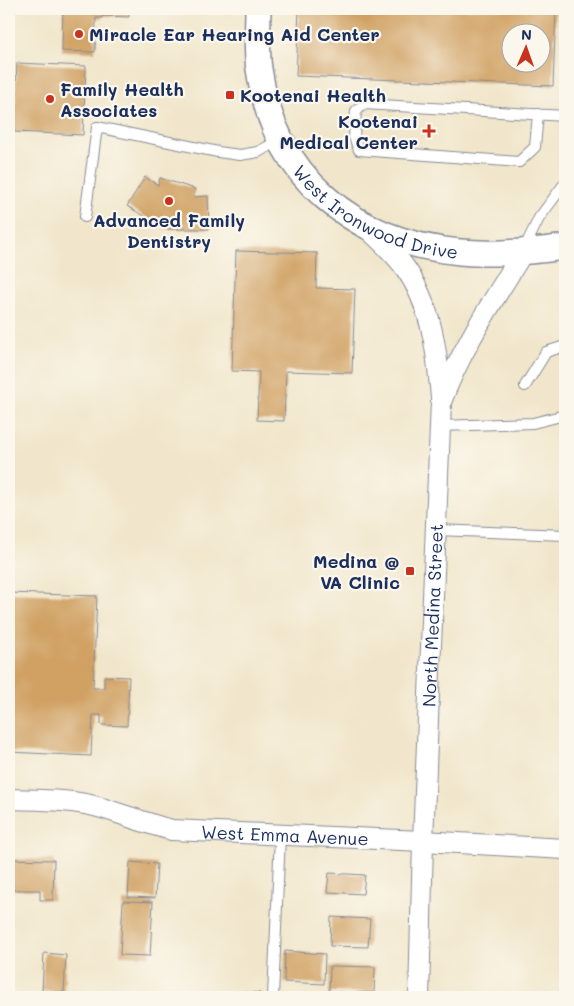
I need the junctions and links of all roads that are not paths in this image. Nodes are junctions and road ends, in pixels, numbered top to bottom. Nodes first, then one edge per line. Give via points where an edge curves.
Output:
1 (258, 9) edge
2 (538, 114) junction
3 (565, 116) edge
4 (280, 140) junction
5 (565, 183) edge
6 (85, 217) dead end
7 (364, 225) junction
8 (565, 247) edge
9 (522, 252) junction
10 (565, 346) edge
11 (525, 386) dead end
12 (441, 402) junction
13 (565, 414) edge
14 (440, 426) junction
15 (435, 530) junction
16 (565, 535) edge
17 (9, 799) edge
18 (280, 834) junction
19 (423, 841) junction
20 (565, 849) edge
21 (273, 997) edge
22 (419, 997) edge

1 - 4 street, West Ironwood Drive via 258,67 263,93
2 - 2 lane via 364,104 356,111 354,137 359,150 519,162 535,147
2 - 3 lane
4 - 6 lane via 258,152 240,155 97,127
4 - 7 street, West Ironwood Drive via 301,173 319,192 338,210
5 - 9 lane via 539,218
7 - 9 street, West Ironwood Drive via 427,246 479,253
7 - 12 street via 403,265 419,294 438,356
8 - 9 street, West Ironwood Drive
9 - 12 street, North Medina Street via 471,336
10 - 11 lane via 546,352
12 - 14 street, North Medina Street
13 - 14 lane via 533,423
14 - 15 street, North Medina Street
15 - 16 lane
15 - 19 street, North Medina Street
17 - 18 street, West Emma Avenue via 79,803 172,830
18 - 19 street, West Emma Avenue
18 - 21 lane
19 - 20 street, West Emma Avenue
19 - 22 street, North Medina Street

